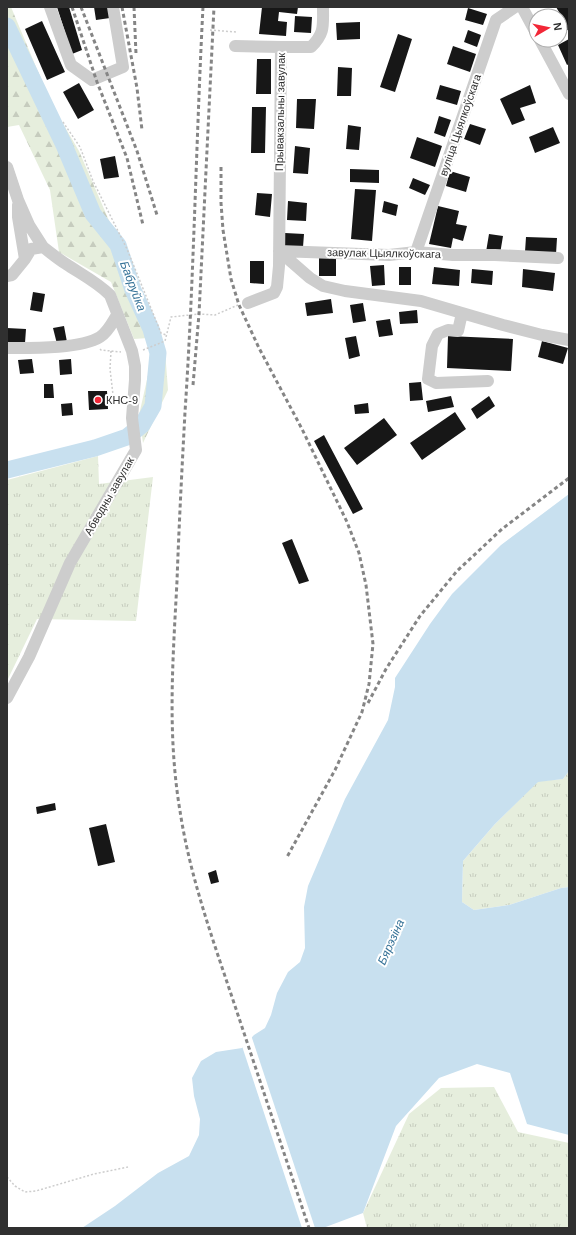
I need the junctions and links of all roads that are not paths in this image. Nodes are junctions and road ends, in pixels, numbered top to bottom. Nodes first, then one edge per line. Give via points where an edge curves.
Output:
1 (50, 7) edge
2 (113, 7) edge
3 (323, 7) edge
4 (523, 8) edge
5 (528, 18) edge
6 (236, 46) dead end
7 (281, 47) junction
8 (544, 48) edge
9 (569, 94) edge
10 (7, 167) edge
11 (18, 200) junction
12 (44, 247) junction
13 (279, 251) junction
14 (416, 252) junction
15 (558, 258) dead end
16 (25, 259) junction
17 (7, 276) edge
18 (248, 302) road end
19 (462, 313) junction
20 (117, 315) junction
21 (569, 340) edge
22 (7, 348) edge
23 (488, 381) dead end
24 (7, 698) edge

1 - 2 street via 71,65 92,80 123,67
3 - 7 street, Прывакзальны завулак via 323,29 319,39 311,47
4 - 5 street
4 - 14 street, вуліца Цыялкоўскага via 496,20
6 - 7 street
7 - 13 street, Прывакзальны завулак
8 - 9 street
10 - 11 street
11 - 12 street, Абводны завулак via 29,225
11 - 16 street via 18,217
12 - 16 street via 31,248
12 - 20 street, Абводны завулак via 104,288 110,295
13 - 14 street, завулак Цыялкоўскага via 389,255
13 - 18 street, Прывакзальны завулак via 277,287 274,293
13 - 19 street via 323,286 345,292 421,301
14 - 15 street, завулак Цыялкоўскага via 453,256
16 - 17 street via 12,275
19 - 21 street
19 - 23 street via 458,331 448,330 438,334 432,346 428,379 436,383
20 - 22 street via 107,332 92,341 75,345
20 - 24 street, Абводны завулак via 128,338 138,350 132,418 136,450 70,564 29,656

